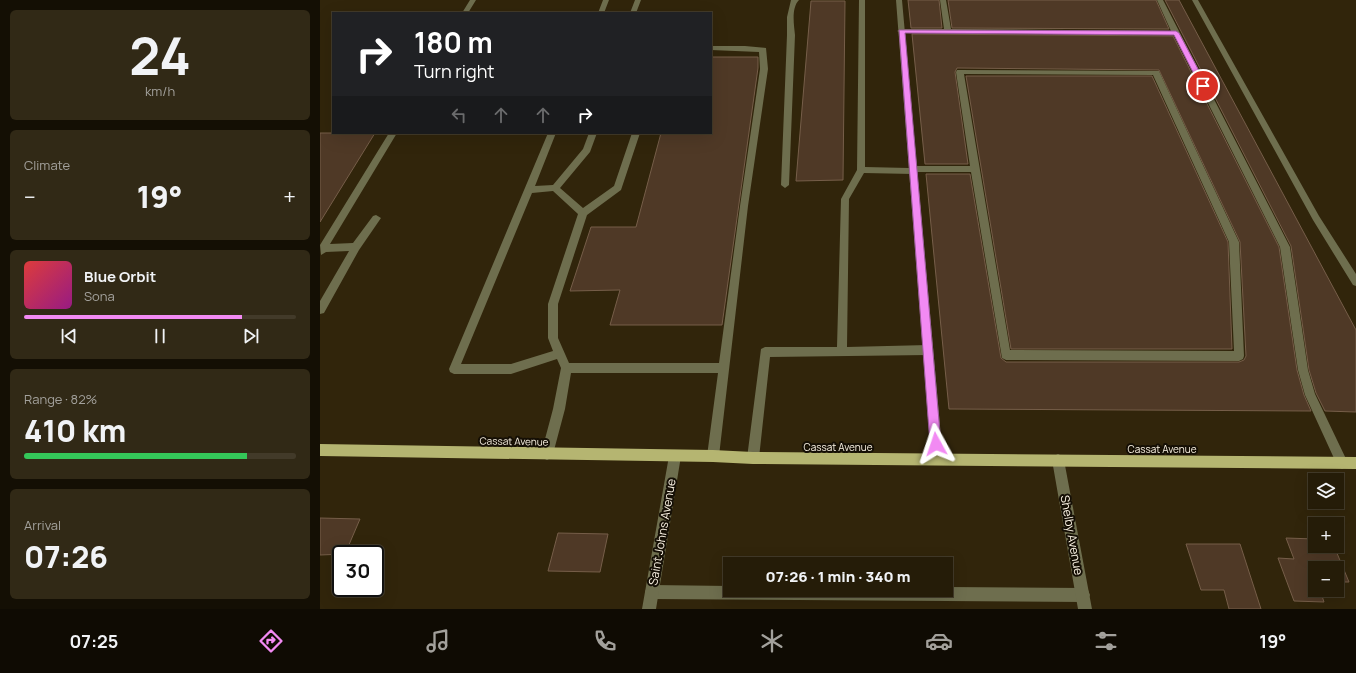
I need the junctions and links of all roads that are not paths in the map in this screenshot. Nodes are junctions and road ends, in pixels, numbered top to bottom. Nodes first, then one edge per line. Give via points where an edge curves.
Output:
1 (473, 0) edge
2 (606, 0) edge
3 (638, 0) edge
4 (796, 0) edge
5 (862, 0) edge
6 (899, 0) edge
7 (943, 0) edge
8 (1160, 0) edge
9 (1195, 0) edge
10 (466, 12) edge
11 (601, 12) edge
12 (634, 12) edge
13 (901, 31) junction
14 (948, 31) junction
15 (1176, 33) junction
16 (712, 48) edge
17 (392, 134) edge
18 (552, 134) edge
19 (593, 134) edge
20 (636, 134) edge
21 (975, 169) junction
22 (861, 170) junction
23 (913, 170) junction
24 (785, 185) dead end
25 (555, 188) junction
26 (529, 190) junction
27 (583, 213) junction
28 (376, 218) dead end
29 (356, 247) junction
30 (322, 251) edge
31 (1356, 282) edge
32 (320, 310) edge
33 (928, 350) junction
34 (842, 352) junction
35 (560, 353) junction
36 (566, 368) junction
37 (724, 368) junction
38 (320, 450) edge
39 (547, 454) junction
40 (675, 456) junction
41 (713, 456) junction
42 (753, 458) junction
43 (937, 460) junction
44 (1058, 460) junction
45 (1342, 463) junction
46 (1356, 463) edge
47 (652, 592) junction
48 (1083, 594) junction
49 (649, 609) edge
50 (1085, 609) edge

1 - 10 street
2 - 11 street
3 - 12 street
4 - 24 street via 790,18
5 - 22 street
6 - 13 street
7 - 14 street
8 - 15 street
9 - 31 street via 1316,218
13 - 14 street
13 - 23 street
14 - 15 street
15 - 45 street via 1285,247 1303,370 1310,394
16 - 37 street via 763,50 764,69
17 - 30 street
18 - 26 street
19 - 25 street via 587,150
20 - 27 street via 618,188
21 - 21 street via 1006,355 1239,356 1234,242 1156,73 960,72
21 - 23 street
22 - 23 street
22 - 34 street via 845,199
23 - 33 street
25 - 26 street
25 - 27 street
26 - 35 street via 454,369 511,369
27 - 35 street via 553,304 554,338
28 - 29 street
29 - 30 street
29 - 32 street
33 - 34 street
33 - 43 street
34 - 42 street via 765,352
35 - 36 street
36 - 37 street
36 - 39 street via 559,409
37 - 41 street
38 - 39 main road, Cassat Avenue
39 - 40 main road, Cassat Avenue
40 - 41 main road, Cassat Avenue
40 - 47 street, Saint Johns Avenue
41 - 42 main road, Cassat Avenue
42 - 43 main road, Cassat Avenue
43 - 44 main road, Cassat Avenue
44 - 45 main road, Cassat Avenue
44 - 48 street, Shelby Avenue
45 - 46 main road, Cassat Avenue
47 - 48 street
47 - 49 street, Saint Johns Avenue
48 - 50 street, Shelby Avenue

